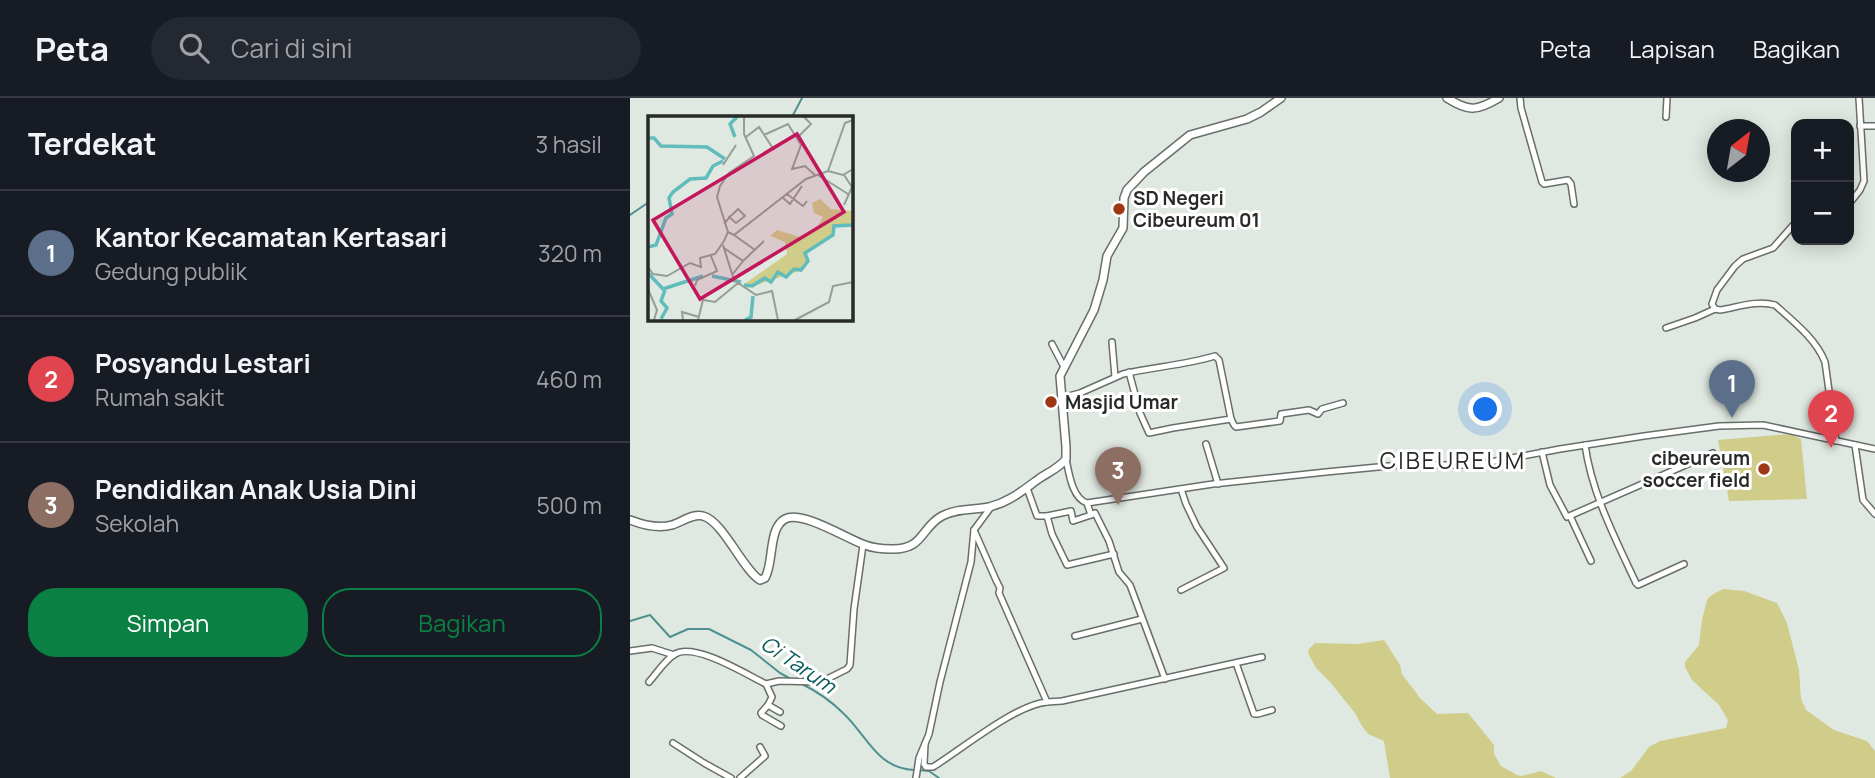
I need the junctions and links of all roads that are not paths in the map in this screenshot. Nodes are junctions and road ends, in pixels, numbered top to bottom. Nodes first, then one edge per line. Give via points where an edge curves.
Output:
1 (1281, 98) edge
2 (1447, 98) edge
3 (1499, 98) edge
4 (1520, 98) edge
5 (1667, 98) edge
6 (1859, 98) edge
7 (1666, 117) dead end
8 (1860, 126) junction
9 (1875, 126) edge
10 (1854, 198) edge
11 (1574, 204) dead end
12 (1791, 228) edge
13 (1715, 309) junction
14 (1666, 328) dead end
15 (1112, 342) dead end
16 (1052, 344) dead end
17 (1064, 367) junction
18 (1129, 372) junction
19 (1115, 377) junction
20 (1061, 398) junction
21 (1343, 403) dead end
22 (1231, 419) junction
23 (1836, 442) junction
24 (1206, 443) dead end
25 (1585, 445) junction
26 (1856, 445) junction
27 (1875, 449) edge
28 (1542, 452) junction
29 (1713, 453) dead end
30 (1066, 459) junction
31 (1218, 484) junction
32 (1027, 488) junction
33 (1181, 489) junction
34 (1601, 502) junction
35 (1087, 503) junction
36 (991, 506) junction
37 (1875, 514) edge
38 (1091, 515) junction
39 (1047, 516) junction
40 (1570, 516) junction
41 (630, 520) edge
42 (974, 530) junction
43 (863, 545) junction
44 (1114, 554) junction
45 (1591, 561) dead end
46 (1684, 564) dead end
47 (1181, 590) dead end
48 (1143, 619) junction
49 (1075, 636) dead end
50 (1241, 650) dead end
51 (630, 651) edge
52 (674, 655) junction
53 (1262, 657) dead end
54 (1244, 660) junction
55 (1236, 663) junction
56 (1165, 679) junction
57 (649, 682) dead end
58 (766, 684) junction
59 (1047, 702) junction
60 (768, 705) junction
61 (1272, 710) dead end
62 (780, 712) dead end
63 (781, 726) dead end
64 (674, 743) dead end
65 (925, 744) junction
66 (760, 747) dead end
67 (731, 778) edge
68 (740, 778) edge
69 (916, 778) edge

1 - 17 main road via 1247,119 1190,135 1128,188 1123,228 1107,256 1094,310
2 - 3 main road via 1471,109
4 - 11 street via 1542,182 1568,180
5 - 7 street
6 - 8 street
8 - 9 street
8 - 10 street via 1864,181
12 - 13 street via 1773,248 1743,260 1730,272 1714,295
13 - 14 street
13 - 23 street via 1775,305 1804,332 1825,362
15 - 19 street
16 - 17 street
17 - 20 main road
18 - 19 street
18 - 22 street via 1149,433
18 - 22 street via 1217,357
19 - 20 street
20 - 30 main road
21 - 22 street via 1318,414 1309,410 1281,414 1280,421 1237,427
23 - 25 street via 1752,424
23 - 26 street
24 - 31 street
25 - 28 street
25 - 34 street
26 - 27 street
26 - 37 street via 1863,500
28 - 31 street via 1485,463 1399,465
28 - 40 street via 1550,485 1564,516
29 - 34 street
30 - 32 main road
30 - 35 street via 1076,494
31 - 33 street
32 - 36 main road
32 - 39 street via 1037,516
33 - 35 street
33 - 47 street via 1197,527 1224,568
34 - 40 street
34 - 46 street via 1636,584
35 - 38 street
36 - 42 street
36 - 43 main road via 959,510 935,520 912,546 895,550
38 - 39 street via 1073,521 1071,511
38 - 44 street via 1097,515
39 - 44 street via 1068,565
40 - 45 street
41 - 43 main road via 662,527 698,515 707,517 760,580 769,569 777,528 783,520 796,517
42 - 59 street
42 - 65 street via 971,562
43 - 58 street via 850,665 821,682
44 - 48 street
48 - 49 street
48 - 56 street
50 - 54 street
51 - 52 street via 652,648
52 - 57 street
52 - 58 street via 685,651 711,657
53 - 54 street
54 - 55 street
55 - 56 street
55 - 61 street via 1254,714
56 - 59 street
58 - 60 street via 772,697
59 - 65 street via 1015,714 933,767 924,764
60 - 62 street
60 - 63 street via 762,715
64 - 67 street
65 - 69 street
66 - 68 street via 765,756

